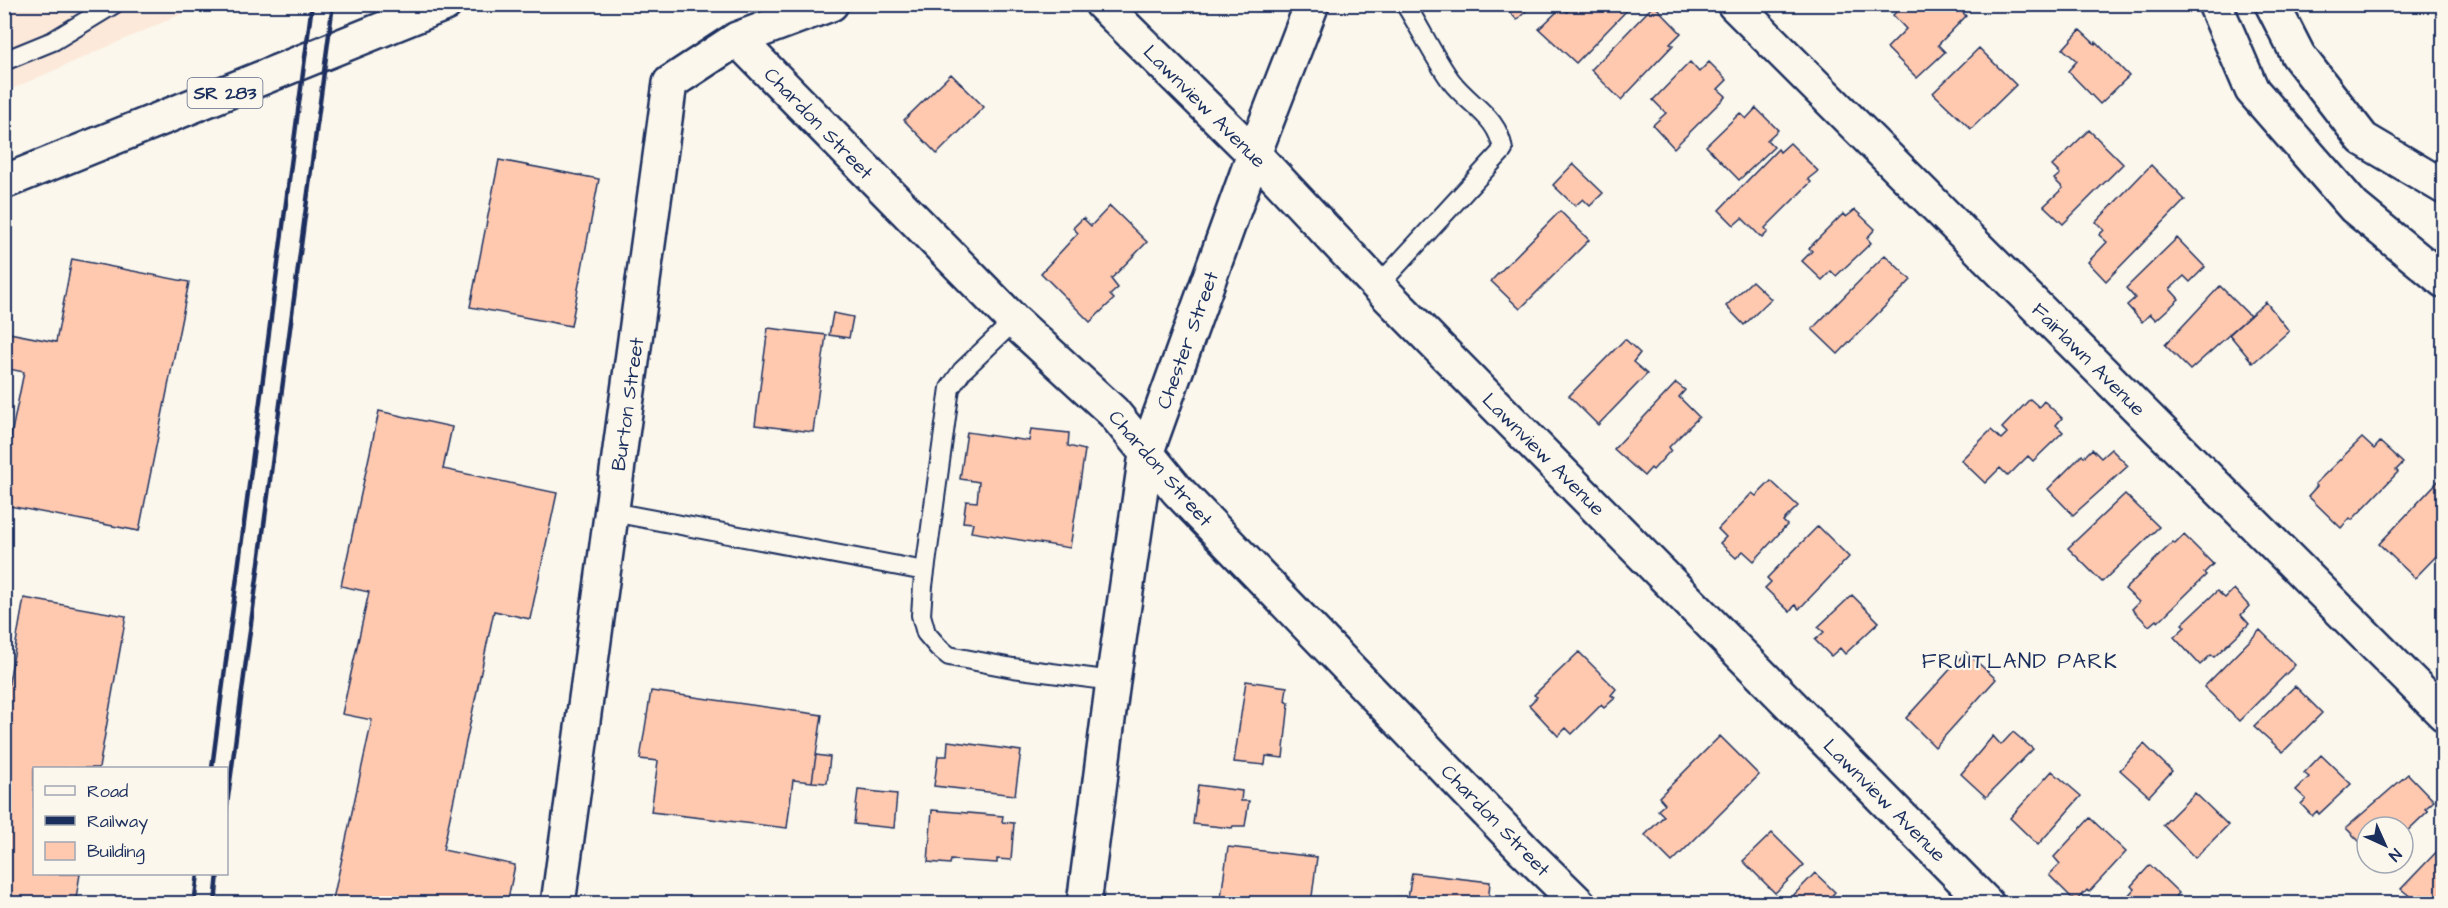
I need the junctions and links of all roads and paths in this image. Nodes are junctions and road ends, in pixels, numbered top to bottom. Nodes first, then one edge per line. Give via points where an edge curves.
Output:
1 (114, 4) edge
2 (445, 4) edge
3 (831, 4) edge
4 (1102, 4) edge
5 (1312, 4) edge
6 (1405, 4) edge
7 (1734, 4) edge
8 (2215, 4) edge
9 (2272, 4) edge
10 (737, 39) junction
11 (4, 61) edge
12 (1254, 154) junction
13 (4, 182) edge
14 (2444, 187) edge
15 (2444, 281) edge
16 (1378, 286) junction
17 (1014, 321) junction
18 (1146, 454) junction
19 (612, 512) junction
20 (925, 571) junction
21 (1113, 681) junction
22 (2444, 714) edge
23 (558, 903) edge
24 (1084, 903) edge
25 (1579, 903) edge
26 (1987, 903) edge

1 - 11 lane via 53,41
2 - 13 main road, SR 283
3 - 10 main road, Burton Street
4 - 12 main road, Lawnview Avenue
5 - 12 main road, Chester Street
6 - 16 lane via 1453,83 1496,126 1503,150
7 - 22 main road, Fairlawn Avenue
8 - 15 main road via 2252,90 2354,207
9 - 14 main road via 2298,55 2363,139
10 - 17 main road, Chardon Street
10 - 19 main road, Burton Street via 670,83
12 - 16 main road, Lawnview Avenue
12 - 18 main road, Chester Street
16 - 26 main road, Lawnview Avenue
17 - 18 main road, Chardon Street via 1113,412
17 - 20 lane via 962,371 950,388
18 - 21 main road, Chester Street
18 - 25 main road, Chardon Street via 1210,525
19 - 20 lane
19 - 23 main road, Burton Street
20 - 21 lane via 921,615 926,633 949,656
21 - 24 main road, Chester Street

